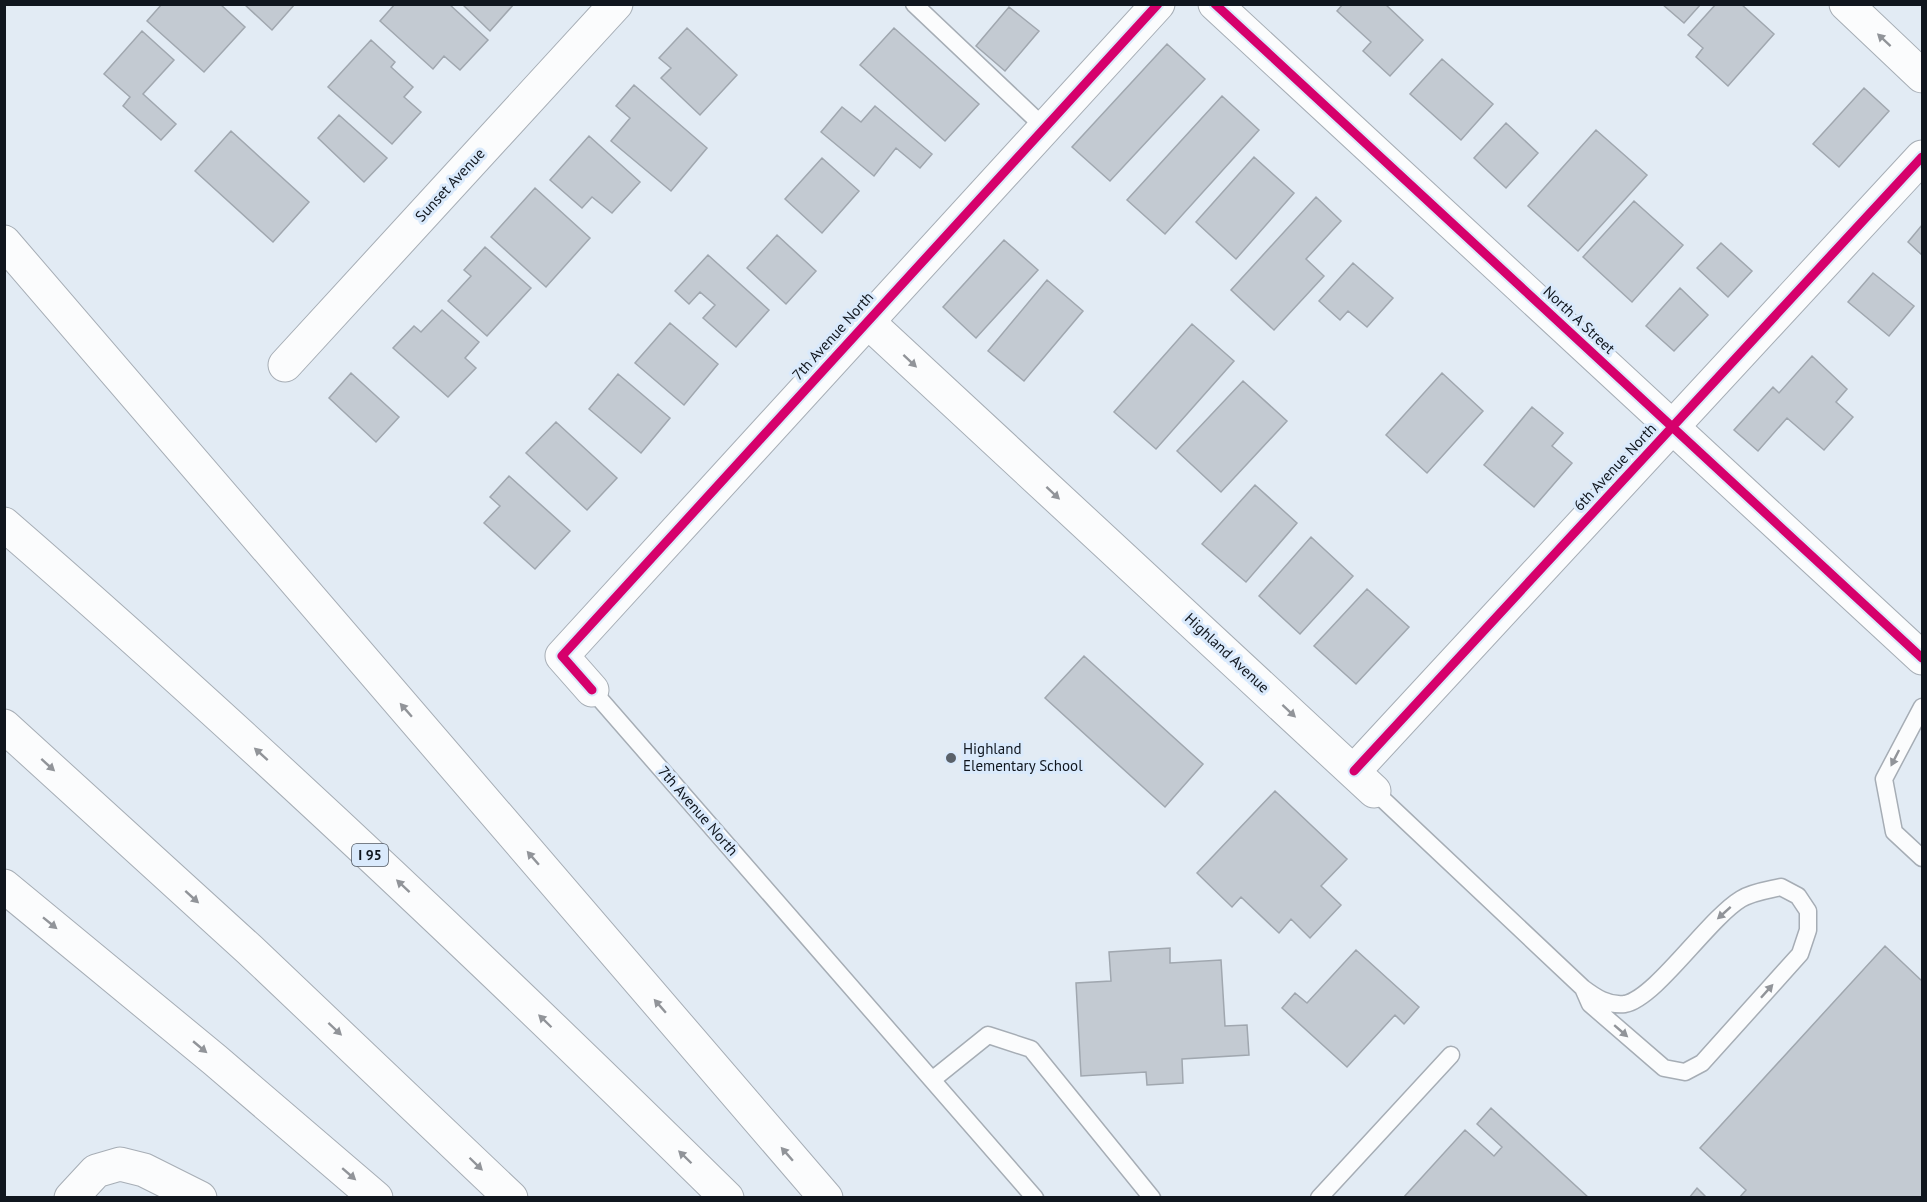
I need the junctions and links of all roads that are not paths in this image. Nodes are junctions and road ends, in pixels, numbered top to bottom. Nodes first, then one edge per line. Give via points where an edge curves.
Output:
1 (616, 4) edge
2 (914, 4) edge
3 (1158, 4) edge
4 (1215, 4) edge
5 (1846, 4) edge
6 (1923, 76) edge
7 (1045, 128) junction
8 (1923, 157) edge
9 (4, 242) edge
10 (867, 321) junction
11 (285, 365) dead end
12 (1673, 427) junction
13 (4, 524) edge
14 (1923, 658) edge
15 (592, 690) joint
16 (1923, 707) edge
17 (4, 726) edge
18 (1364, 781) junction
19 (1923, 858) edge
20 (4, 886) edge
21 (1583, 988) junction
22 (1451, 1055) dead end
23 (932, 1080) junction
24 (70, 1197) edge
25 (200, 1197) edge
26 (376, 1197) edge
27 (510, 1197) edge
28 (727, 1197) edge
29 (826, 1197) edge
30 (1035, 1197) edge
31 (1152, 1197) edge
32 (1319, 1197) edge

1 - 11 main road, Sunset Avenue
2 - 7 lane
3 - 7 main road, 7th Avenue North
4 - 12 main road, North A Street
6 -> 5 main road
7 - 10 main road, 7th Avenue North
8 - 12 main road, 6th Avenue North
29 -> 9 main road
10 - 15 main road, 7th Avenue North via 562,656
10 -> 18 main road, Highland Avenue
12 - 14 main road, North A Street
12 - 18 main road, 6th Avenue North
28 -> 13 main road, I 95 via 318,806
15 - 23 lane, 7th Avenue North
16 -> 19 lane via 1884,779 1894,832
17 -> 27 main road via 258,957
18 - 21 lane, Highland Avenue
20 -> 26 main road
21 -> 21 lane via 1590,1004 1664,1068 1685,1072 1702,1063 1800,954 1808,930 1808,911 1798,896 1781,887 1761,891 1741,898 1644,994 1625,1004 1601,1001
22 - 32 lane
23 - 30 lane, 7th Avenue North
23 - 31 lane via 988,1035 1031,1049
24 - 25 main road via 96,1171 120,1164 144,1170

